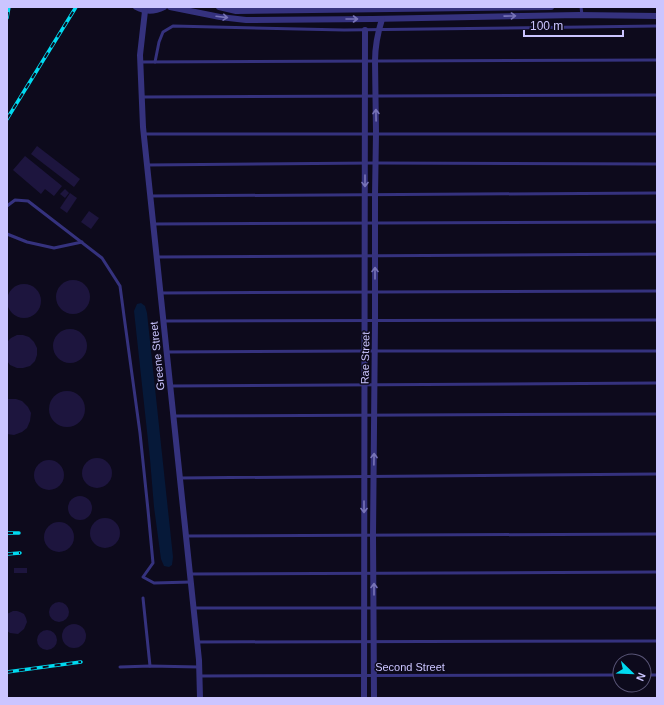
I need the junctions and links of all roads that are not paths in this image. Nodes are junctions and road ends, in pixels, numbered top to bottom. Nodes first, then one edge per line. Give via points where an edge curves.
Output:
1 (136, 7) edge
2 (164, 7) edge
3 (170, 7) edge
4 (219, 7) edge
5 (402, 7) edge
6 (494, 7) edge
7 (551, 7) edge
8 (582, 7) edge
9 (337, 8) edge
10 (385, 9) junction
11 (145, 11) junction
12 (582, 15) junction
13 (494, 16) junction
14 (657, 16) edge
15 (382, 19) junction
16 (657, 26) edge
17 (379, 29) junction
18 (365, 30) junction
19 (657, 60) edge
20 (365, 61) junction
21 (375, 61) junction
22 (141, 62) junction
23 (155, 62) junction
24 (657, 95) edge
25 (365, 96) junction
26 (376, 96) junction
27 (142, 98) junction
28 (365, 133) junction
29 (376, 133) junction
30 (144, 134) junction
31 (657, 134) edge
32 (375, 163) junction
33 (365, 164) junction
34 (657, 164) edge
35 (147, 165) junction
36 (657, 193) edge
37 (364, 195) junction
38 (375, 195) junction
39 (150, 196) junction
40 (7, 206) edge
41 (657, 222) edge
42 (365, 223) junction
43 (375, 223) junction
44 (153, 224) junction
45 (7, 234) edge
46 (82, 242) junction
47 (657, 254) edge
48 (364, 255) junction
49 (374, 255) junction
50 (156, 257) junction
51 (657, 291) edge
52 (365, 292) junction
53 (375, 292) junction
54 (160, 293) junction
55 (657, 320) edge
56 (163, 321) junction
57 (364, 321) junction
58 (375, 321) junction
59 (364, 351) junction
60 (374, 351) junction
61 (657, 351) edge
62 (166, 352) junction
63 (657, 383) edge
64 (364, 384) junction
65 (374, 384) junction
66 (170, 386) junction
67 (657, 414) edge
68 (364, 415) junction
69 (374, 415) junction
70 (173, 416) junction
71 (657, 474) edge
72 (364, 476) junction
73 (374, 476) junction
74 (180, 478) junction
75 (657, 534) edge
76 (364, 535) junction
77 (373, 535) junction
78 (186, 536) junction
79 (657, 572) edge
80 (364, 573) junction
81 (374, 573) junction
82 (190, 574) junction
83 (191, 582) junction
84 (143, 598) dead end
85 (194, 608) junction
86 (364, 608) junction
87 (374, 608) junction
88 (657, 608) edge
89 (374, 641) junction
90 (657, 641) edge
91 (198, 642) junction
92 (364, 642) junction
93 (150, 666) junction
94 (120, 667) dead end
95 (199, 667) junction
96 (612, 675) edge
97 (200, 676) junction
98 (364, 676) junction
99 (374, 676) junction
100 (200, 698) edge
101 (364, 698) edge
102 (374, 698) edge

1 - 11 street
2 - 11 street
3 -> 15 street via 246,20
4 - 9 street via 236,11
5 - 10 street
6 - 7 street
6 - 10 street
6 - 13 street
8 - 12 lane
9 - 10 street
11 - 22 street, Greene Street
13 -> 12 street
12 - 14 street
13 - 15 street
15 - 17 street, Rae Street
16 - 17 lane
17 - 18 lane
17 - 21 street, Rae Street
18 - 20 street, Rae Street
18 - 23 lane via 172,26 164,32 159,42
19 - 21 lane
20 - 21 lane
20 - 23 lane
20 - 25 street, Rae Street
21 - 26 street, Rae Street
22 - 23 lane
22 - 27 street, Greene Street
24 - 26 lane
25 - 26 lane
25 - 27 lane
25 - 28 street, Rae Street
29 -> 26 street, Rae Street
27 - 30 street, Greene Street
28 - 29 lane
28 - 30 lane
28 - 33 street, Rae Street
29 - 31 lane
29 - 32 street, Rae Street
30 - 35 street, Greene Street
32 - 33 lane
32 - 34 lane
32 - 38 street, Rae Street
33 - 35 lane
33 -> 37 street, Rae Street
35 - 39 street, Greene Street
36 - 38 lane
37 - 38 lane
37 - 39 lane
37 - 42 street, Rae Street
38 - 43 street, Rae Street
39 - 44 street, Greene Street
40 - 46 lane via 15,200 28,201
41 - 43 lane
42 - 43 lane
42 - 44 lane
42 - 48 street, Rae Street
43 - 49 street, Rae Street
44 - 50 street, Greene Street
45 - 46 lane via 54,248
46 - 83 lane via 102,258 120,286 140,433 153,563 143,577 154,583
47 - 49 lane
48 - 49 lane
48 - 50 lane
48 - 52 street, Rae Street
53 -> 49 street, Rae Street
50 - 54 street, Greene Street
51 - 53 lane
52 - 53 lane
52 - 54 lane
52 - 57 street, Rae Street
53 - 58 street, Rae Street
54 - 56 street, Greene Street
55 - 58 lane
56 - 57 lane
56 - 62 street, Greene Street
57 - 58 lane
57 - 59 street, Rae Street
58 - 60 street, Rae Street
59 - 60 lane
59 - 62 lane
59 - 64 street, Rae Street
60 - 61 lane
60 - 65 street, Rae Street
62 - 66 street, Greene Street
63 - 65 lane
64 - 65 lane
64 - 66 lane
64 - 68 street, Rae Street
65 - 69 street, Rae Street
66 - 70 street, Greene Street
67 - 69 lane
68 - 69 lane
68 - 70 lane
68 - 72 street, Rae Street
73 -> 69 street, Rae Street
70 - 74 street, Greene Street
71 - 73 lane
72 - 73 lane
72 - 74 lane
72 -> 76 street, Rae Street
73 - 77 street, Rae Street
74 - 78 street, Greene Street
75 - 77 lane
76 - 77 lane
76 - 78 lane
76 - 80 street, Rae Street
77 - 81 street, Rae Street
78 - 82 street, Greene Street
79 - 81 lane
80 - 81 lane
80 - 82 lane
80 - 86 street, Rae Street
87 -> 81 street, Rae Street
82 - 83 street, Greene Street
83 - 85 street, Greene Street
84 - 93 lane
85 - 86 lane
85 - 91 street, Greene Street
86 - 87 lane
86 - 92 street, Rae Street
87 - 88 lane
87 - 89 street, Rae Street
89 - 90 lane
89 - 92 lane
89 - 99 street, Rae Street
91 - 92 lane
91 - 95 street, Greene Street
92 - 98 street, Rae Street
93 - 94 lane
93 - 95 lane
95 - 97 street, Greene Street
96 - 99 lane, Second Street
97 - 98 lane, Second Street
97 - 100 street, Greene Street
98 - 99 lane, Second Street
98 - 101 street, Rae Street
99 - 102 street, Rae Street

